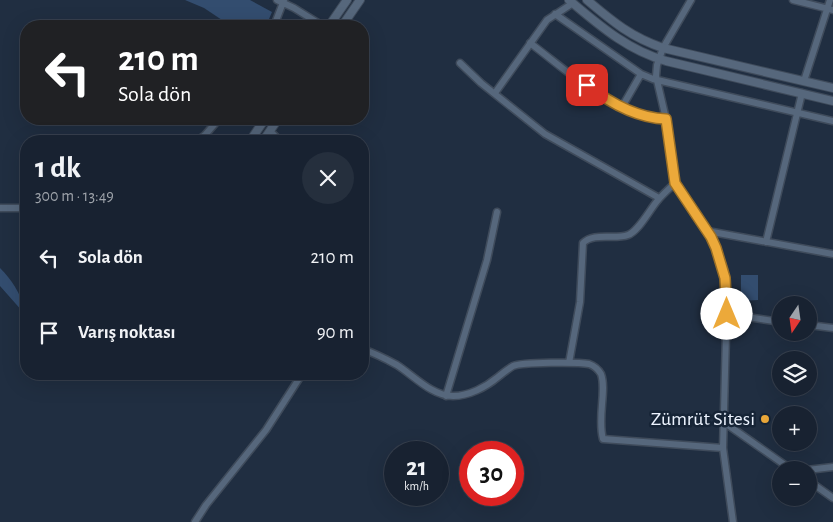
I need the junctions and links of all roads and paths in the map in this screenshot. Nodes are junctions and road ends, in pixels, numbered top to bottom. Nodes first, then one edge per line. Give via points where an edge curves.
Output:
1 (347, 0) edge
2 (360, 0) edge
3 (587, 0) edge
4 (690, 0) edge
5 (793, 0) edge
6 (830, 0) edge
7 (281, 1) edge
8 (571, 2) edge
9 (830, 10) edge
10 (555, 14) junction
11 (276, 20) edge
12 (313, 20) edge
13 (333, 20) edge
14 (346, 20) edge
15 (530, 43) junction
16 (663, 48) junction
17 (658, 59) junction
18 (460, 63) dead end
19 (641, 74) junction
20 (656, 80) junction
21 (804, 81) junction
22 (833, 88) edge
23 (495, 93) junction
24 (802, 93) junction
25 (833, 101) edge
26 (622, 107) junction
27 (797, 113) junction
28 (666, 119) junction
29 (833, 121) edge
30 (214, 125) edge
31 (274, 125) edge
32 (270, 131) junction
33 (205, 135) edge
34 (267, 135) edge
35 (274, 135) edge
36 (675, 183) junction
37 (659, 198) junction
38 (0, 208) edge
39 (20, 208) edge
40 (497, 212) dead end
41 (707, 231) junction
42 (766, 242) junction
43 (833, 254) edge
44 (727, 314) junction
45 (772, 321) edge
46 (818, 326) edge
47 (833, 328) edge
48 (369, 352) edge
49 (569, 363) junction
50 (298, 380) edge
51 (446, 396) junction
52 (725, 423) junction
53 (723, 448) junction
54 (779, 461) edge
55 (833, 467) edge
56 (817, 469) edge
57 (817, 487) edge
58 (833, 498) edge
59 (196, 522) edge
60 (733, 522) edge

1 - 13 street
2 - 14 street
3 - 16 street via 617,26
4 - 16 street
5 - 9 street
6 - 9 street
7 - 11 street
7 - 12 street
8 - 10 street
8 - 17 street via 626,45
9 - 21 street
10 - 15 street
10 - 19 street
15 - 23 street
15 - 26 street via 601,96
16 - 17 street
16 - 21 street
17 - 20 street
17 - 24 street
18 - 23 street
19 - 20 street
19 - 26 street
20 - 27 street
20 - 28 street
21 - 22 street
23 - 37 street via 545,134
24 - 25 street
24 - 27 street
26 - 28 street via 645,117
27 - 29 street
27 - 42 street
28 - 36 street
30 - 33 street
31 - 32 street
32 - 34 street
32 - 35 street
36 - 37 street
36 - 41 street
37 - 49 street via 631,234 592,238 583,243 580,302
38 - 39 street
40 - 51 street via 487,260
41 - 42 street
41 - 44 street via 724,269
42 - 43 street
44 - 45 street
44 - 52 street
46 - 47 street
48 - 51 street
49 - 51 street via 520,364 478,390
49 - 53 street via 591,365 600,373 603,438
50 - 59 street via 266,430
52 - 53 street
52 - 54 street
53 - 60 street
55 - 56 street
57 - 58 street

